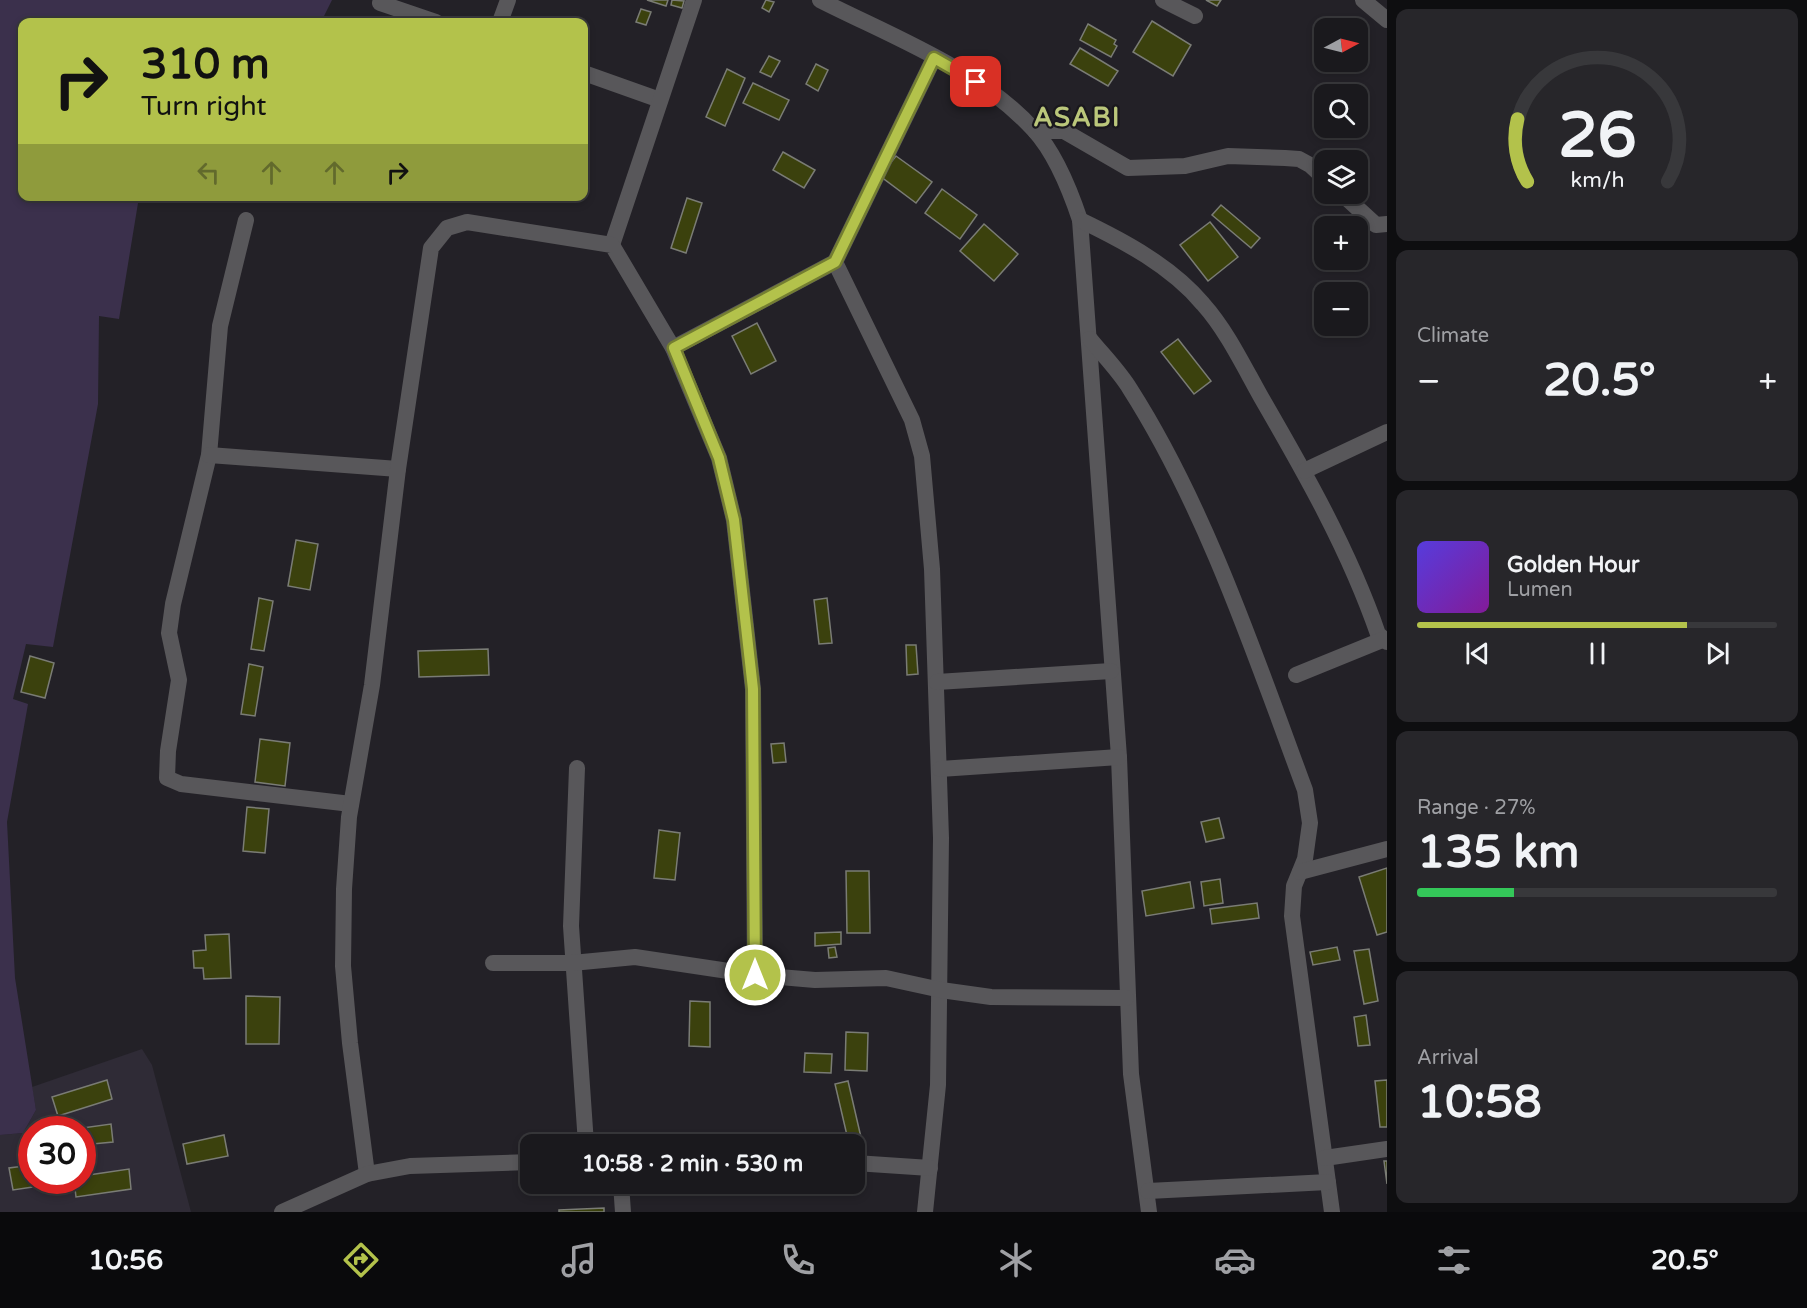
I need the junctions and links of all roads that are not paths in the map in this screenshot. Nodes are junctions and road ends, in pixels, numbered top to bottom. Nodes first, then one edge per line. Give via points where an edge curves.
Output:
1 (508, 0) edge
2 (694, 0) edge
3 (820, 0) edge
4 (1163, 0) edge
5 (1363, 0) edge
6 (380, 3) dead end
7 (1196, 16) dead end
8 (423, 18) edge
9 (501, 18) edge
10 (1387, 20) edge
11 (934, 58) junction
12 (588, 74) edge
13 (660, 100) junction
14 (1035, 131) junction
15 (1314, 169) edge
16 (1352, 204) edge
17 (246, 220) dead end
18 (1080, 220) junction
19 (1387, 224) edge
20 (612, 245) junction
21 (835, 262) junction
22 (1090, 339) junction
23 (674, 348) junction
24 (1387, 432) edge
25 (209, 455) junction
26 (398, 469) junction
27 (1304, 471) junction
28 (1385, 641) edge
29 (1111, 671) junction
30 (1296, 675) dead end
31 (938, 682) junction
32 (1119, 757) junction
33 (577, 768) dead end
34 (940, 769) junction
35 (351, 804) junction
36 (1387, 849) edge
37 (1300, 872) junction
38 (493, 963) dead end
39 (572, 963) junction
40 (755, 975) junction
41 (941, 990) junction
42 (1126, 998) junction
43 (585, 1134) edge
44 (1387, 1149) edge
45 (1325, 1158) junction
46 (520, 1162) edge
47 (865, 1164) edge
48 (930, 1168) junction
49 (367, 1174) junction
50 (1328, 1182) junction
51 (1148, 1191) junction
52 (622, 1194) edge
53 (282, 1212) edge
54 (623, 1212) edge
55 (925, 1212) edge
56 (1149, 1212) edge
57 (1332, 1212) edge

1 - 9 street
2 - 13 street
3 - 11 street
4 - 7 street
5 - 10 street
6 - 8 street
11 - 14 street via 976,82
11 - 21 street
12 - 13 street
13 - 20 street
14 - 15 street via 1064,131 1128,168 1185,166 1228,156 1299,159
14 - 18 street via 1071,194
16 - 19 street via 1376,225
17 - 25 street via 220,326
18 - 22 street
18 - 27 street via 1150,257 1202,302 1226,333
20 - 23 street
20 - 26 street via 467,222 447,228 437,237 431,248
21 - 23 street
21 - 31 street via 918,436 932,569
22 - 29 street
22 - 37 street via 1129,387 1163,447 1249,643 1305,790 1310,823
23 - 40 street via 719,458 734,520 753,689
24 - 27 street
25 - 26 street
25 - 35 street via 170,624 170,648 179,680 167,778 181,784
26 - 35 street via 372,685
27 - 28 street
28 - 30 street
29 - 31 street
29 - 32 street
31 - 34 street
32 - 34 street
32 - 42 street
33 - 39 street
34 - 41 street
35 - 49 street via 343,966
36 - 37 street
37 - 45 street via 1294,886 1292,916
38 - 39 street
39 - 40 street via 635,957
39 - 43 street
40 - 41 street via 815,980 886,978
41 - 42 street via 991,997
41 - 48 street
42 - 51 street via 1131,1074
44 - 45 street
45 - 50 street
46 - 49 street via 410,1166
47 - 48 street
48 - 55 street
49 - 53 street
50 - 51 street
50 - 57 street
51 - 56 street
52 - 54 street

